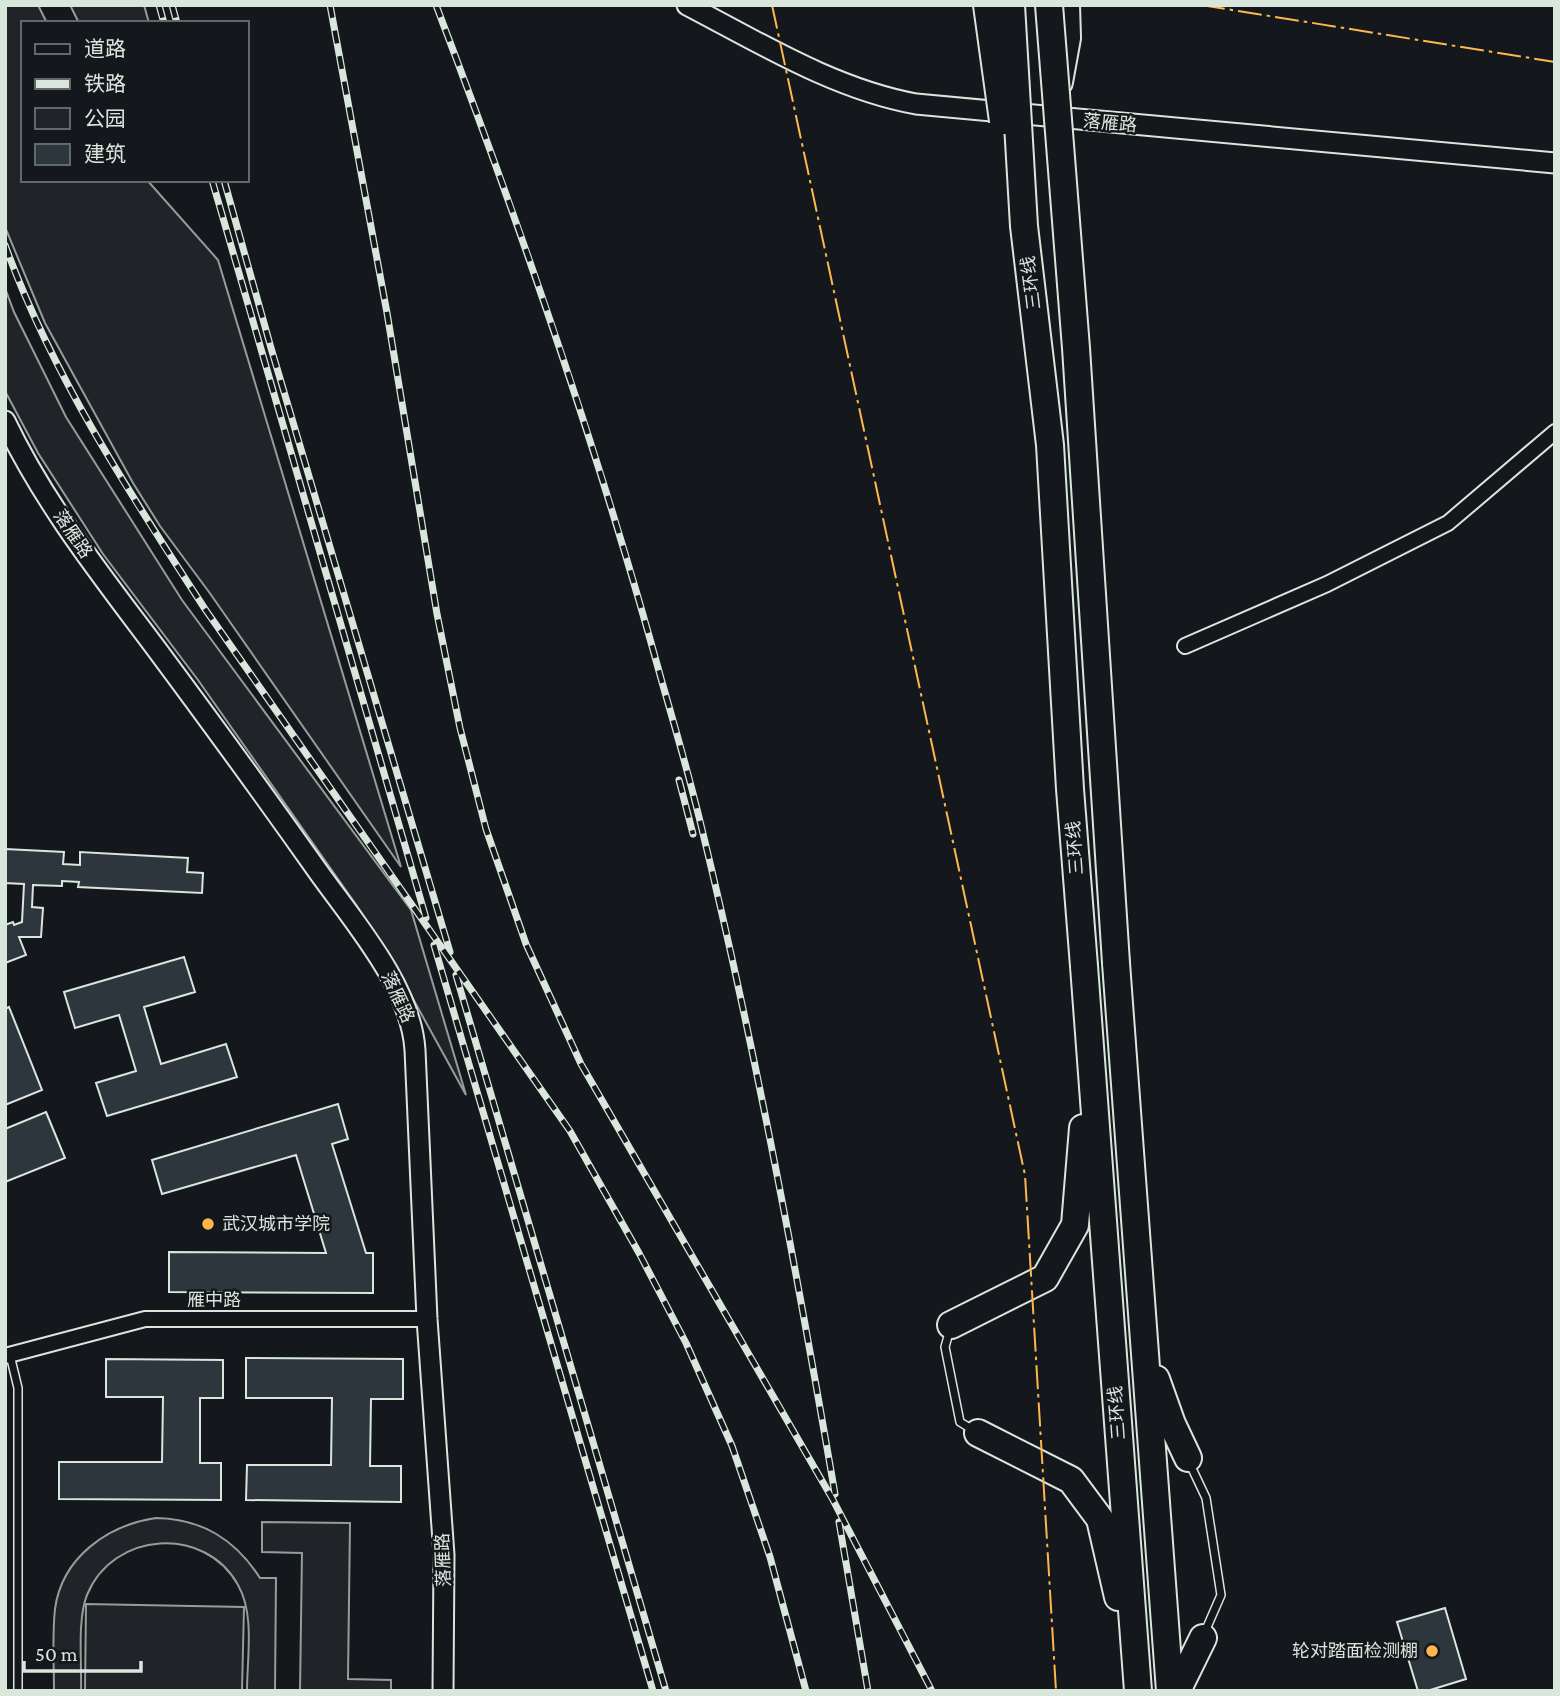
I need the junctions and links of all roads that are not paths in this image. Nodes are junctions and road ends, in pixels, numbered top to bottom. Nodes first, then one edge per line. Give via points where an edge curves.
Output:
1 (687, 5) edge
2 (987, 5) edge
3 (1011, 5) edge
4 (1049, 5) edge
5 (1066, 5) edge
6 (1056, 98) junction
7 (1555, 163) edge
8 (1024, 226) junction
9 (5, 421) edge
10 (1555, 432) edge
11 (1185, 646) dead end
12 (1090, 1049) junction
13 (427, 1319) junction
14 (951, 1325) joint
15 (1144, 1343) junction
16 (8, 1355) edge
17 (978, 1433) joint
18 (1188, 1458) joint
19 (1203, 1638) joint
20 (1138, 1688) edge
21 (18, 1691) edge
22 (443, 1691) edge
23 (1170, 1691) edge
24 (1177, 1691) edge

1 - 7 street, 落雁路 via 817,71 903,102
2 - 8 highway, bridge via 1006,144
3 - 8 highway, 三环线, bridge
4 - 6 highway, 三环线, bridge
5 - 6 highway, bridge via 1067,38
6 - 15 highway, 三环线, bridge
8 - 12 highway, 三环线, bridge via 1050,445
9 - 13 street, 落雁路 via 58,512 305,853 375,953 406,1007 415,1049
10 - 11 street via 1448,523 1327,584
12 - 14 highway via 1075,1225 1045,1278
12 - 20 highway, 三环线
13 - 16 street, 雁中路 via 145,1319
13 - 22 street, 落雁路 via 444,1555
14 - 17 lane via 945,1347 960,1422
15 - 18 highway via 1171,1424
15 - 23 highway, 三环线
16 - 21 lane via 18,1388
17 - 20 highway via 1071,1480 1100,1519
18 - 19 lane via 1206,1498 1221,1595
19 - 24 highway

